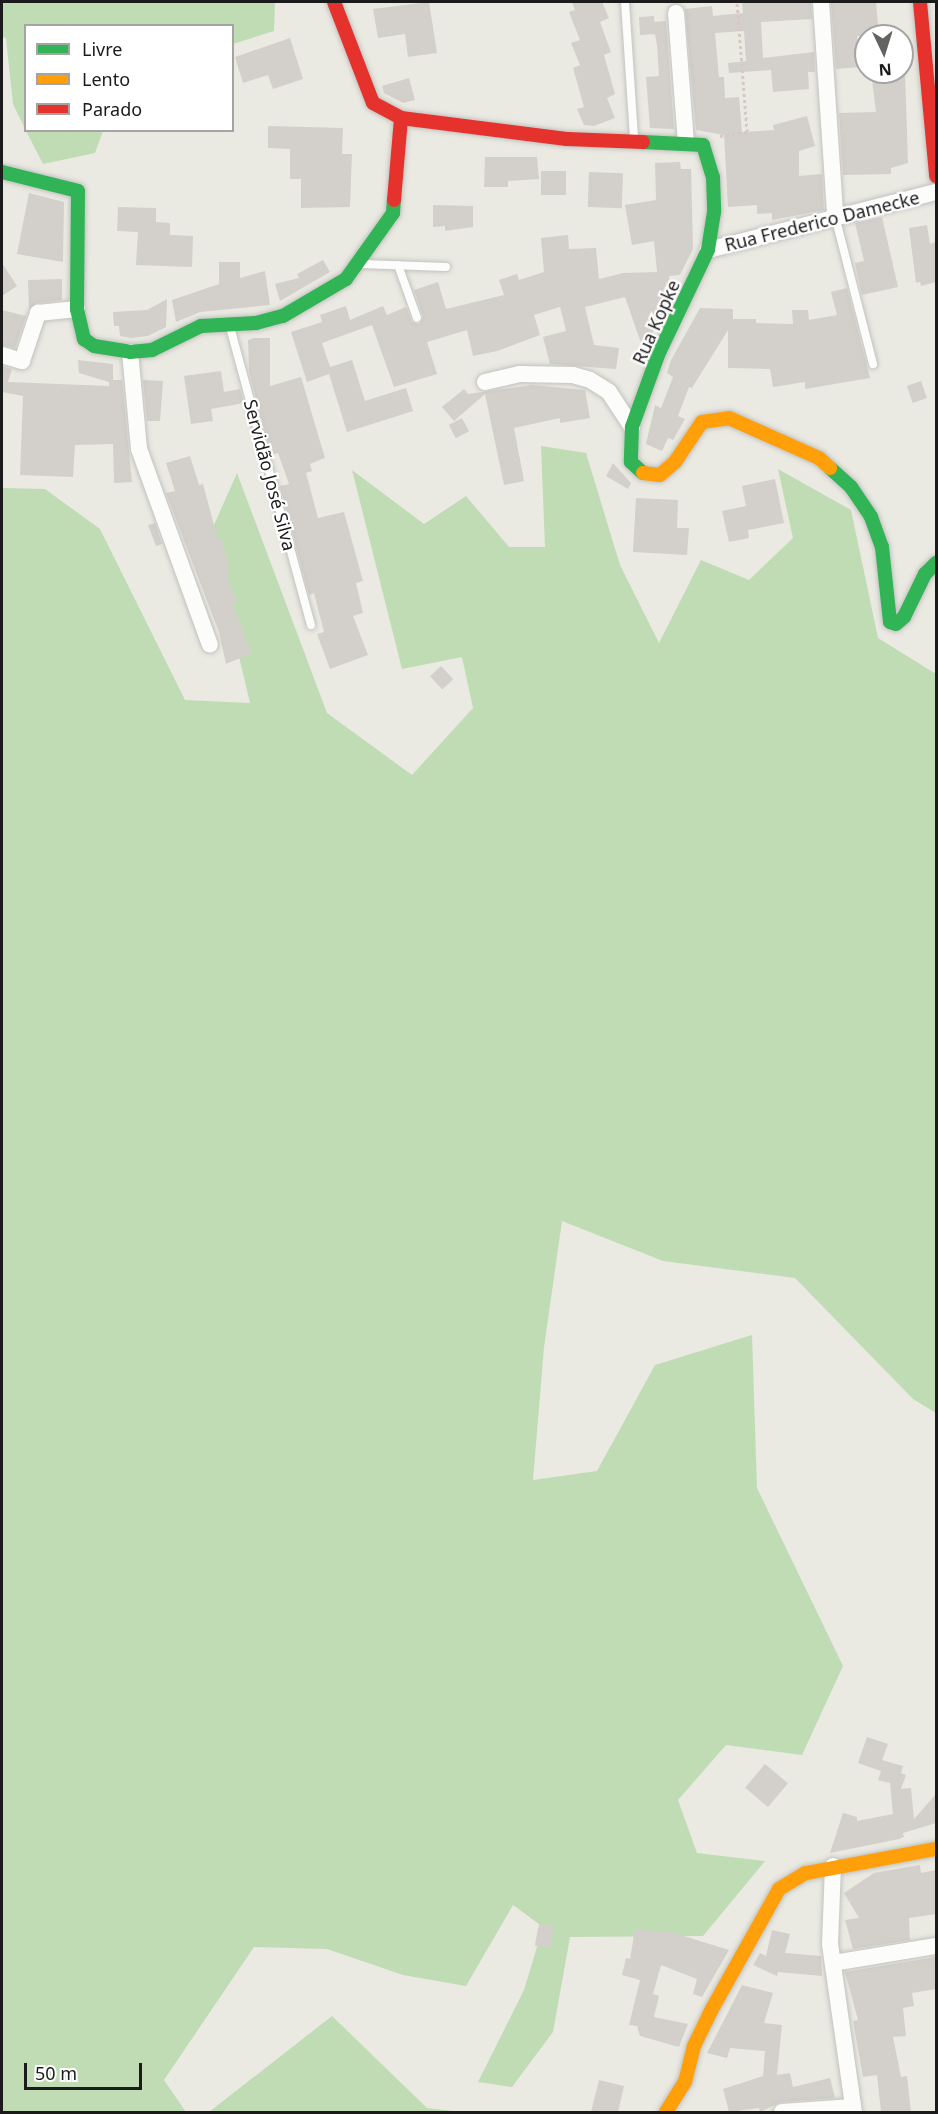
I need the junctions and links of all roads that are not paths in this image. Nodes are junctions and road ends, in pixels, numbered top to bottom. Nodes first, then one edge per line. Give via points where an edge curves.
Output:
1 (334, 2) edge
2 (625, 2) edge
3 (821, 2) edge
4 (920, 2) edge
5 (676, 13) dead end
6 (401, 118) junction
7 (634, 142) junction
8 (694, 144) junction
9 (2, 172) edge
10 (936, 176) edge
11 (936, 192) edge
12 (835, 215) junction
13 (708, 250) junction
14 (361, 264) junction
15 (398, 265) junction
16 (446, 267) dead end
17 (77, 309) junction
18 (417, 318) dead end
19 (229, 324) junction
20 (130, 352) junction
21 (2, 355) edge
22 (873, 364) dead end
23 (485, 382) dead end
24 (632, 427) junction
25 (936, 563) edge
26 (311, 625) dead end
27 (210, 645) dead end
28 (936, 1850) edge
29 (832, 1866) junction
30 (936, 1946) edge
31 (832, 1963) junction
32 (685, 2082) junction
33 (854, 2110) edge
34 (666, 2112) edge
35 (682, 2112) edge
36 (782, 2112) edge

1 - 6 street via 373,103
2 - 7 lane
3 - 12 street
4 - 10 street
5 - 8 street
6 - 7 street via 567,139
6 - 14 street via 393,213
7 - 8 street
8 - 13 street, Rua Kopke via 713,177 714,212
9 - 17 street via 78,191
11 - 12 street, Rua Frederico Damecke
12 - 13 street, Rua Frederico Damecke
12 - 22 lane
13 - 24 street, Rua Kopke via 658,355
14 - 15 lane
14 - 19 street via 332,291 307,306 256,323
15 - 16 lane
15 - 18 lane
17 - 20 street via 88,343
17 - 21 street via 38,313 22,361
19 - 20 street via 201,326 163,348
19 - 26 lane, Servidão José Silva
20 - 27 street via 139,449
23 - 24 street via 520,374 573,375 590,380 609,392
24 - 25 street, Rua Kopke via 631,462 640,473 651,475 667,471 702,422 718,417 757,428 819,458 851,487 871,517 882,547 888,618 893,624 904,617
28 - 29 street via 898,1852
29 - 31 street
29 - 32 street via 806,1873 779,1889 712,2009 694,2046
30 - 31 street
31 - 33 street
32 - 34 street
32 - 35 street
33 - 36 street

